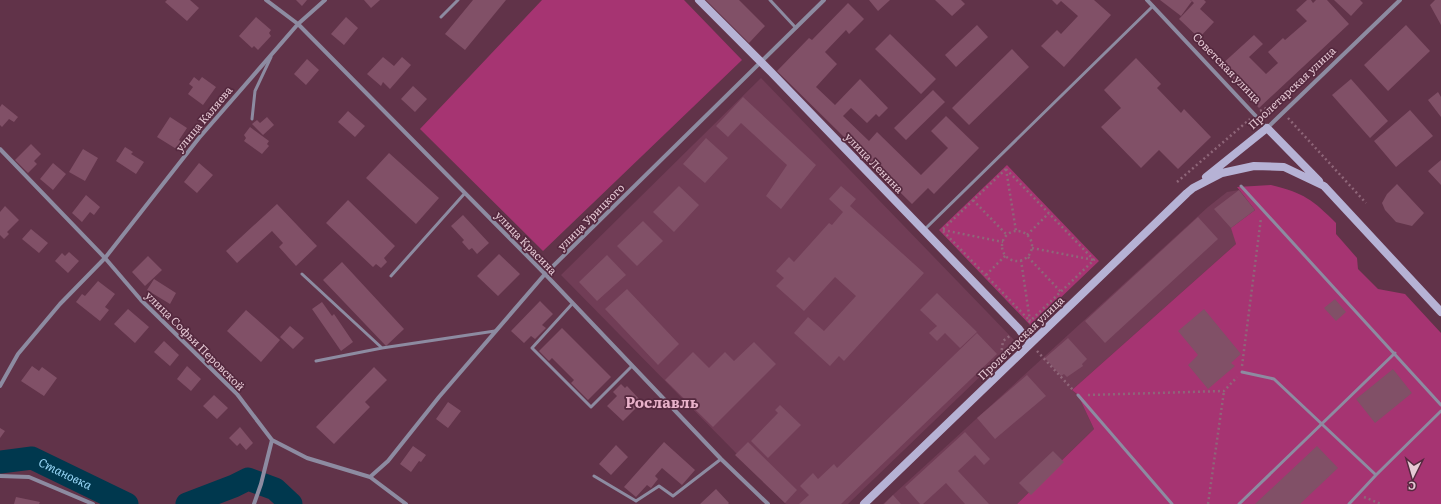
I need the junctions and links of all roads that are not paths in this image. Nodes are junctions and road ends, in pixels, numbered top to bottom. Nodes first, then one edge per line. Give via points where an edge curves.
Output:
1 (266, 0) edge
2 (325, 0) edge
3 (458, 0) edge
4 (699, 0) edge
5 (770, 0) edge
6 (824, 0) edge
7 (1147, 0) edge
8 (1400, 0) edge
9 (1153, 6) junction
10 (441, 17) dead end
11 (298, 24) junction
12 (796, 28) junction
13 (272, 53) junction
14 (761, 62) junction
15 (252, 119) dead end
16 (1267, 128) junction
17 (0, 149) edge
18 (1284, 167) joint
19 (1241, 186) dead end
20 (1324, 186) junction
21 (1193, 188) junction
22 (465, 193) junction
23 (924, 230) junction
24 (106, 258) junction
25 (302, 274) dead end
26 (545, 274) junction
27 (391, 276) dead end
28 (572, 304) junction
29 (1441, 312) edge
30 (495, 331) junction
31 (1030, 344) junction
32 (382, 348) junction
33 (1395, 353) junction
34 (316, 361) dead end
35 (632, 366) junction
36 (1242, 372) road end
37 (0, 386) edge
38 (1078, 395) road end
39 (1441, 405) edge
40 (1441, 411) edge
41 (1322, 423) junction
42 (272, 440) junction
43 (721, 460) junction
44 (1376, 475) junction
45 (0, 476) edge
46 (594, 476) dead end
47 (370, 478) junction
48 (254, 503) edge
49 (93, 504) edge
50 (249, 504) edge
51 (406, 504) edge
52 (768, 504) edge
53 (864, 504) edge
54 (1172, 504) edge
55 (1239, 504) edge
56 (1349, 504) edge

1 - 11 street, улица Красина
2 - 11 street, улица Каляева
3 - 10 lane
4 - 14 main road, улица Ленина
5 - 12 lane
6 - 12 street, улица Урицкого
7 - 9 street, Советская улица
8 - 16 street, Пролетарская улица
9 - 16 street, Советская улица
9 - 23 lane
11 - 13 street, улица Каляева
11 - 22 street, улица Красина
12 - 14 street, улица Урицкого
13 - 15 lane via 255,91
13 - 24 street, улица Каляева via 199,138
14 - 23 main road, улица Ленина
14 - 26 street, улица Урицкого
16 - 20 main road, Советская улица
16 - 21 main road, Пролетарская улица
17 - 24 street, улица Софьи Перовской
18 - 20 main road, Советская улица
18 - 21 main road, Пролетарская улица via 1254,166 1222,173
19 - 33 lane
20 - 29 main road, Советская улица
21 - 31 main road, Пролетарская улица
22 - 26 street, улица Красина
22 - 27 lane
23 - 31 main road, улица Ленина via 1019,329
24 - 37 street, улица Каляева via 60,304 18,354
24 - 42 street, улица Софьи Перовской via 141,300 237,394
25 - 32 lane
26 - 28 street, улица Красина
26 - 30 street, улица Урицкого
28 - 35 street, улица Красина
28 - 35 lane via 532,348 591,407
30 - 32 lane
30 - 47 street, улица Урицкого via 388,461
31 - 53 main road, Пролетарская улица
32 - 34 lane
33 - 39 lane
33 - 41 lane
35 - 43 street, улица Красина
36 - 41 lane via 1274,379
38 - 54 lane
40 - 44 lane
41 - 44 lane
41 - 55 lane
42 - 47 street, улица Софьи Перовской via 307,458
42 - 48 street
43 - 46 lane via 673,496 659,486 636,501
43 - 52 street, улица Красина
44 - 56 lane
45 - 49 street via 28,477
47 - 51 street, улица Софьи Перовской
48 - 50 street

